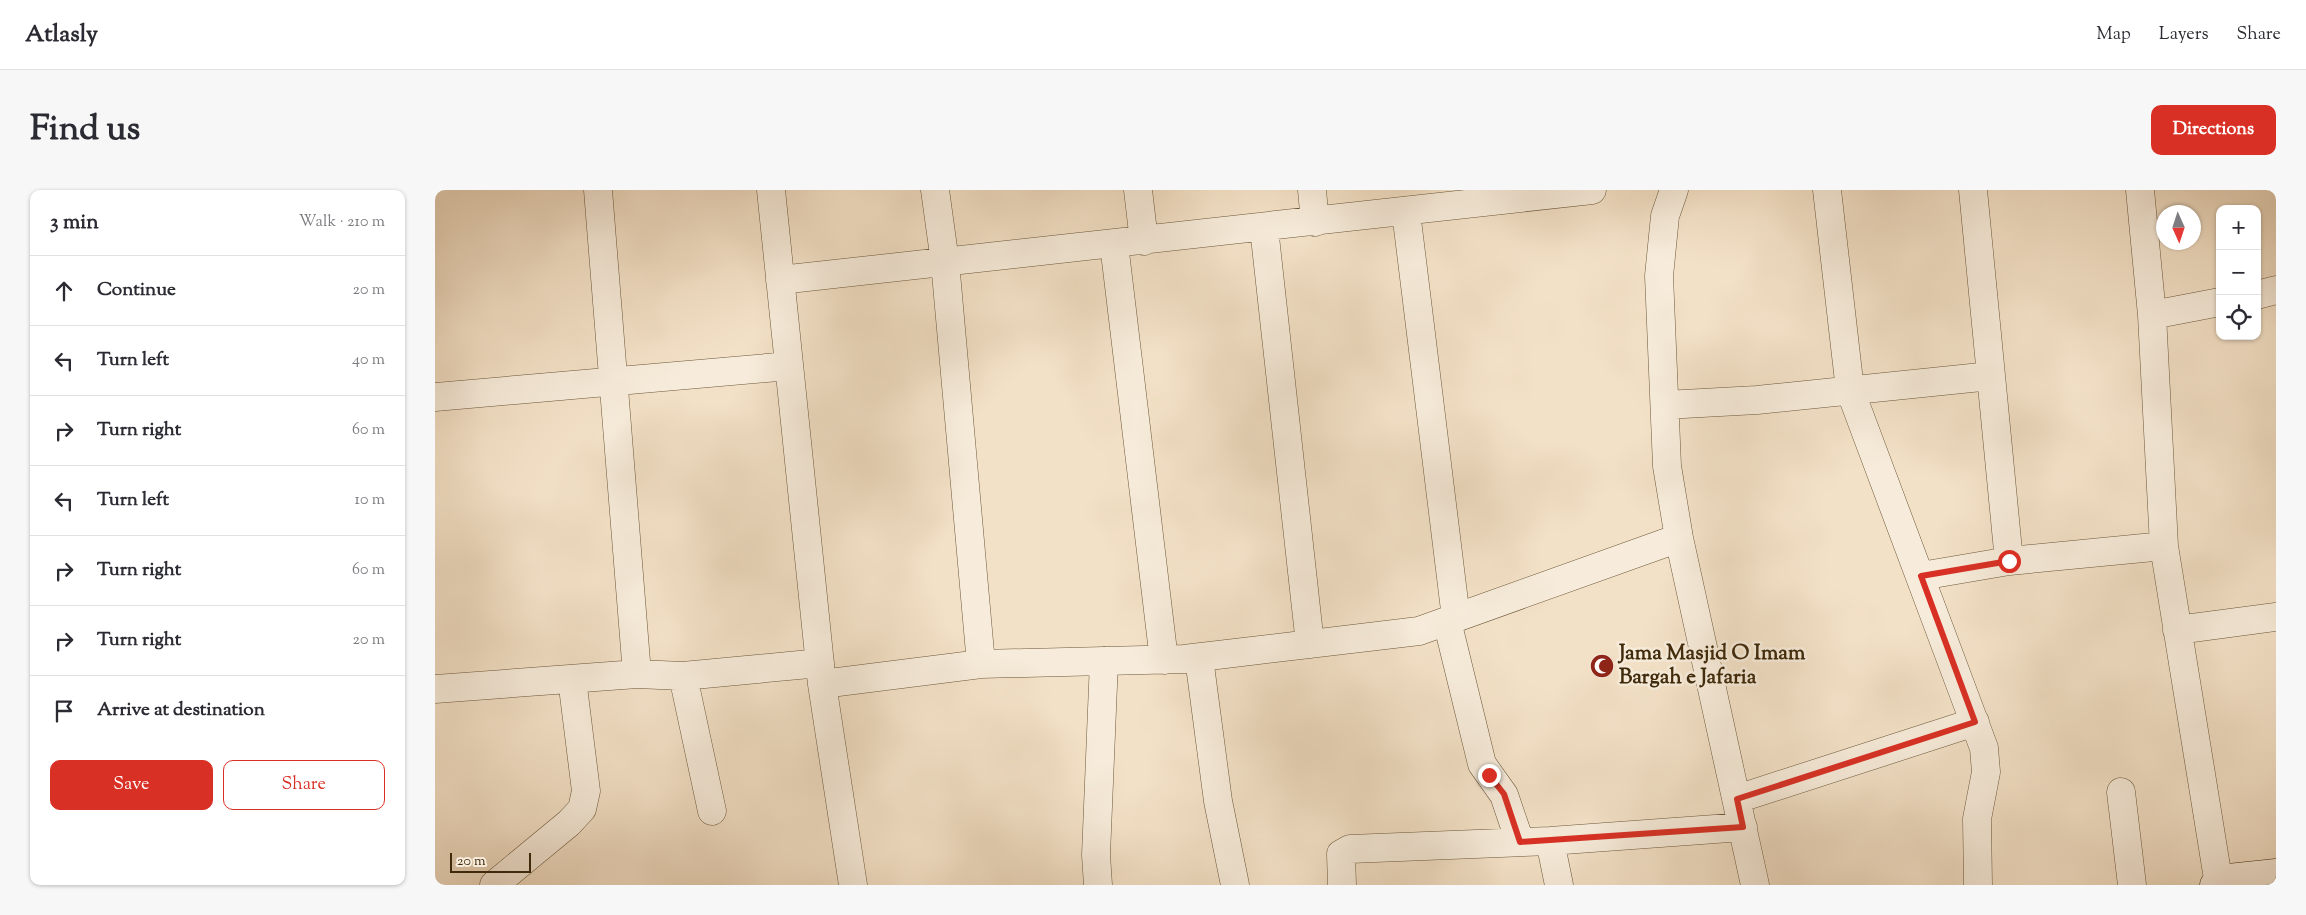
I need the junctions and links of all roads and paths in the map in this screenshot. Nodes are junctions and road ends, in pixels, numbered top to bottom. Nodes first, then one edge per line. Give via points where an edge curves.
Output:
1 (598, 190) edge
2 (771, 190) edge
3 (935, 190) edge
4 (1139, 190) edge
5 (1312, 190) edge
6 (1593, 190) edge
7 (1674, 190) edge
8 (1827, 190) edge
9 (1973, 190) edge
10 (2140, 190) edge
11 (1406, 212) junction
12 (1315, 222) junction
13 (1264, 228) junction
14 (1144, 241) junction
15 (1114, 244) junction
16 (945, 262) junction
17 (780, 280) junction
18 (2276, 290) edge
19 (2261, 294) edge
20 (2216, 303) edge
21 (2151, 315) junction
22 (789, 366) junction
23 (1991, 376) junction
24 (613, 381) junction
25 (1849, 390) junction
26 (435, 396) edge
27 (1665, 405) junction
28 (1679, 538) junction
29 (2165, 546) junction
30 (2009, 561) junction
31 (1921, 576) junction
32 (2276, 617) edge
33 (1451, 620) junction
34 (2177, 630) junction
35 (1310, 644) junction
36 (1199, 658) junction
37 (1164, 660) junction
38 (1105, 661) junction
39 (981, 664) junction
40 (637, 674) junction
41 (821, 674) junction
42 (683, 676) junction
43 (572, 679) junction
44 (435, 689) edge
45 (1975, 722) junction
46 (2121, 792) dead end
47 (1737, 799) junction
48 (712, 810) dead end
49 (1743, 827) junction
50 (1550, 840) junction
51 (1520, 842) junction
52 (2276, 873) edge
53 (2217, 883) edge
54 (494, 885) edge
55 (853, 885) edge
56 (1098, 885) edge
57 (1235, 885) edge
58 (1342, 885) edge
59 (1559, 885) edge
60 (1755, 885) edge
61 (1978, 885) edge
62 (2132, 885) edge

1 - 24 street
2 - 17 street
3 - 16 street
4 - 14 street
5 - 12 street
6 - 11 street
7 - 27 street via 1665,216 1659,276
8 - 25 street
9 - 23 street
10 - 21 street
11 - 12 street
11 - 33 street
12 - 13 street
13 - 14 street
13 - 35 street
14 - 15 street
15 - 16 street
15 - 37 street
16 - 17 street
16 - 39 street
17 - 22 street
18 - 19 street
20 - 21 street
21 - 29 street
22 - 24 street
22 - 41 street
23 - 25 street
23 - 30 street
24 - 26 street
24 - 40 street
25 - 27 street
25 - 31 street
27 - 28 street via 1667,466
28 - 33 street
28 - 47 street
29 - 30 street
29 - 34 street
30 - 31 street
31 - 45 street
32 - 34 street
33 - 35 street via 1419,631
33 - 51 street via 1482,764 1504,794
34 - 53 street
35 - 36 street
36 - 37 street
36 - 57 street via 1218,801
37 - 38 street
38 - 39 street
38 - 56 street via 1096,855
39 - 41 street
40 - 42 street
40 - 43 street
41 - 42 street
41 - 55 street
42 - 48 street
43 - 44 street
43 - 54 street via 585,791 582,809
45 - 47 street
45 - 61 street via 1984,748 1986,772 1977,819
46 - 62 street
47 - 49 street
49 - 50 street
49 - 60 street
50 - 51 street
50 - 59 street
51 - 58 street via 1350,849 1341,854
52 - 53 street

